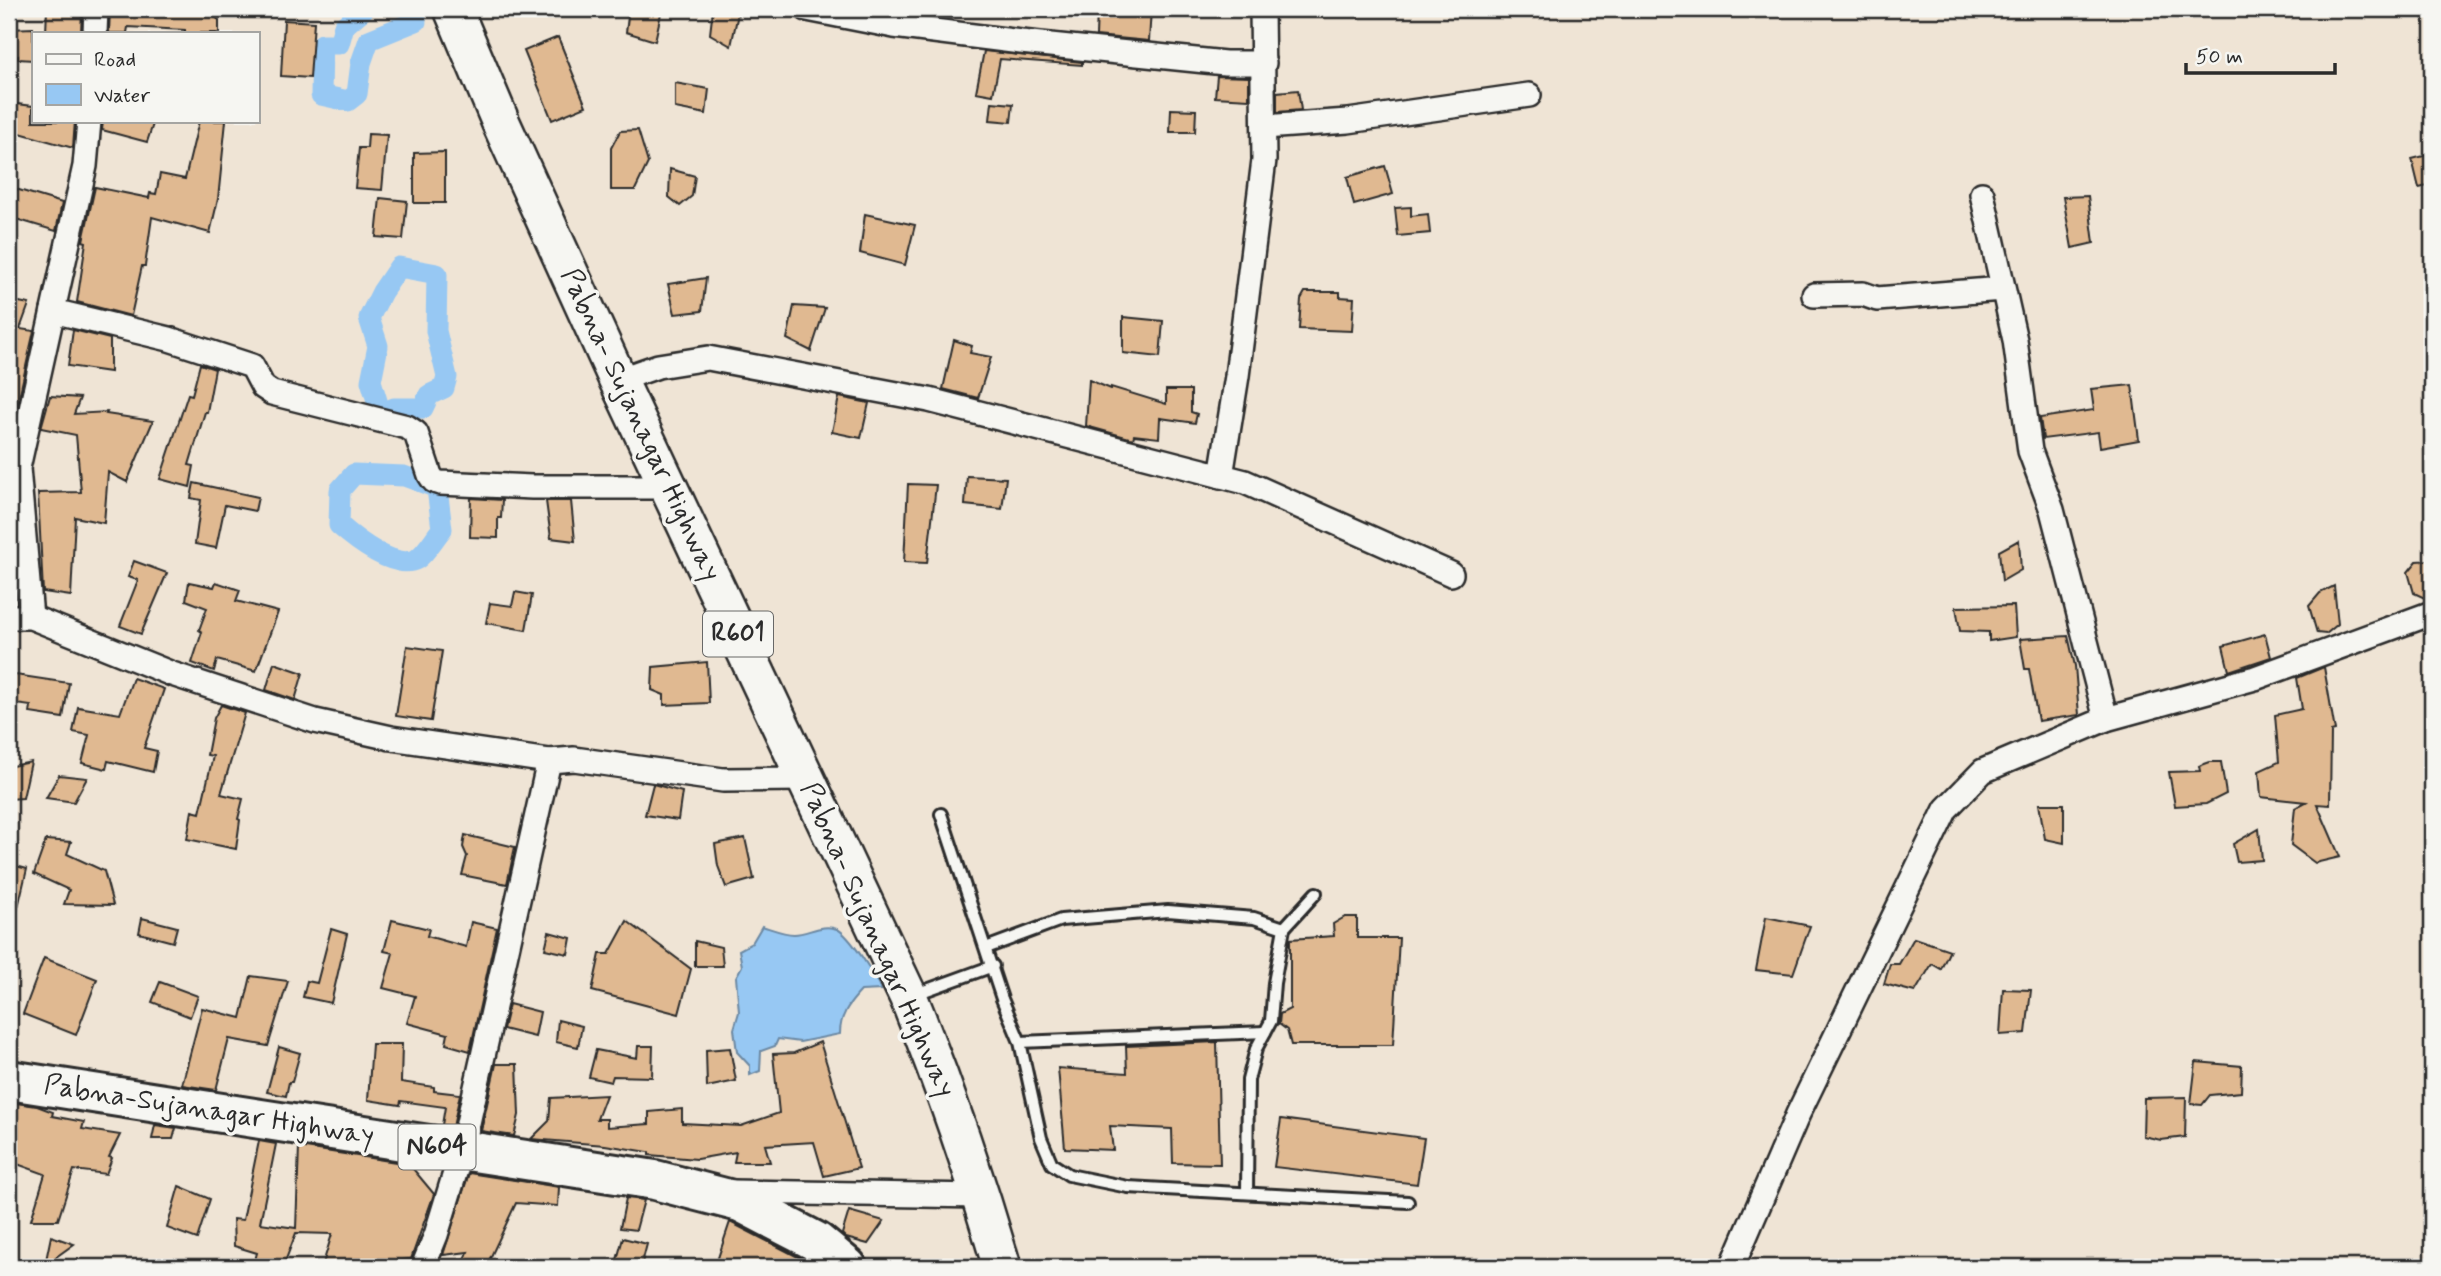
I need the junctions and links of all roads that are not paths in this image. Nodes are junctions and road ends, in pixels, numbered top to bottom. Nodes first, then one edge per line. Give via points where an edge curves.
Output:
1 (96, 9) edge
2 (453, 9) edge
3 (807, 9) edge
4 (1262, 9) edge
5 (95, 32) edge
6 (1264, 63) junction
7 (1530, 95) dead end
8 (89, 122) edge
9 (1264, 127) junction
10 (1982, 194) dead end
11 (2002, 289) junction
12 (1814, 295) dead end
13 (53, 311) junction
14 (618, 380) junction
15 (1221, 476) junction
16 (668, 487) junction
17 (1451, 574) dead end
18 (2432, 613) edge
19 (20, 617) edge
20 (2106, 719) junction
21 (549, 761) junction
22 (805, 779) junction
23 (941, 814) dead end
24 (1316, 893) dead end
25 (1284, 928) junction
26 (986, 948) junction
27 (993, 966) junction
28 (908, 996) junction
29 (1265, 1032) junction
30 (1020, 1042) junction
31 (9, 1080) edge
32 (461, 1150) junction
33 (698, 1191) junction
34 (1247, 1193) junction
35 (981, 1196) junction
36 (1408, 1202) dead end
37 (423, 1267) edge
38 (847, 1267) edge
39 (1002, 1267) edge
40 (1732, 1267) edge

1 - 5 street
2 - 14 main road, Pabna- Sujanagar Highway / R601
3 - 6 street via 894,26 1021,42
4 - 6 street
6 - 9 street
7 - 9 street via 1348,121
8 - 13 street via 85,166
9 - 15 street via 1263,173
10 - 11 street
11 - 12 street via 1877,299 1863,294
11 - 20 street via 2015,341 2030,451 2055,523
13 - 16 street via 169,339 252,366 263,387 272,393 407,426 415,433 430,475 440,483
13 - 19 street via 18,468
14 - 15 street via 658,366 708,358 929,400
14 - 16 main road, Pabna- Sujanagar Highway / R601
15 - 17 street via 1245,482
16 - 22 main road, Pabna- Sujanagar Highway / R601
18 - 20 street via 2255,678
19 - 21 street via 315,722
20 - 40 street via 1983,771 1947,809 1798,1114
21 - 22 street via 574,760 723,780
21 - 32 street
22 - 28 main road, Pabna- Sujanagar Highway / R601
23 - 26 lane
24 - 25 lane
25 - 26 lane via 1254,918 1168,911 1061,920
25 - 29 lane via 1271,1021
26 - 27 lane
27 - 28 lane
27 - 30 lane
28 - 35 main road, Pabna- Sujanagar Highway / R601
29 - 30 lane
29 - 34 lane via 1248,1080
30 - 34 lane via 1041,1138 1052,1164 1069,1175 1128,1187
31 - 32 highway, Pabna-Sujanagar Highway / N604
32 - 33 highway, Pabna-Sujanagar Highway / N604 via 655,1180
32 - 37 street
33 - 35 street
33 - 38 highway, Pabna-Sujanagar Highway / N604 via 740,1202 817,1242
34 - 36 lane
35 - 39 main road, Pabna- Sujanagar Highway / R601

